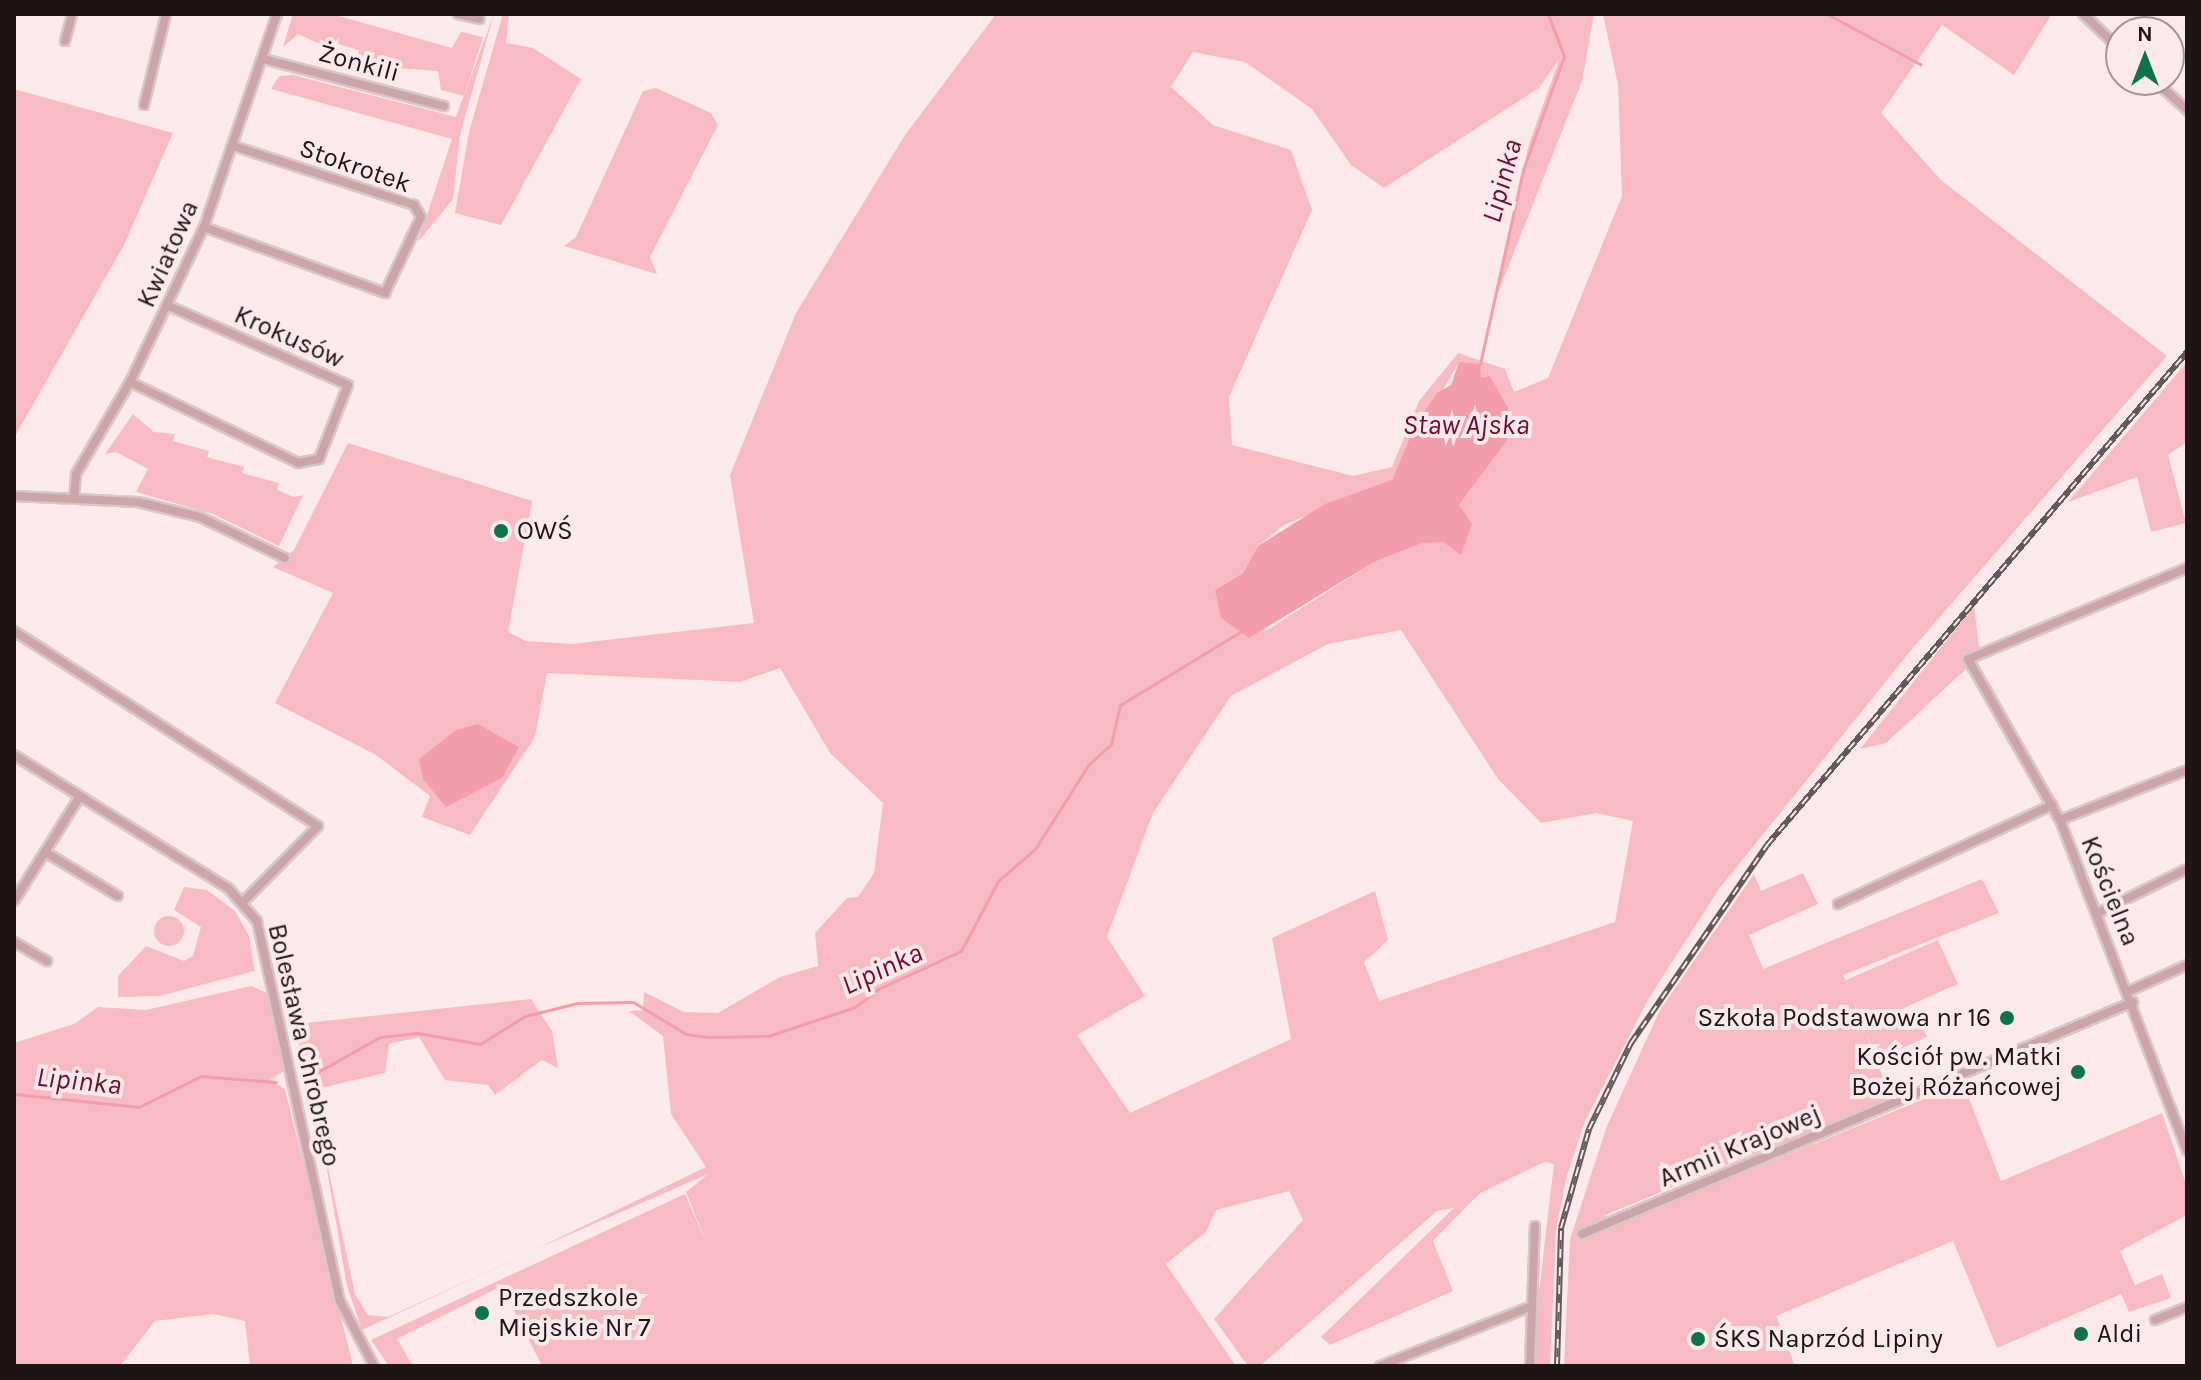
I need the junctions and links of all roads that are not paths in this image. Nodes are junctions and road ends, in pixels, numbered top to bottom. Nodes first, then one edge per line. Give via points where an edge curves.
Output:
1 (72, 14) edge
2 (166, 14) edge
3 (277, 14) edge
4 (458, 14) edge
5 (2083, 14) edge
6 (479, 19) dead end
7 (2105, 35) edge
8 (65, 41) dead end
9 (263, 59) junction
10 (2172, 96) edge
11 (144, 105) dead end
12 (444, 106) dead end
13 (2187, 110) edge
14 (234, 146) junction
15 (204, 227) junction
16 (169, 306) junction
17 (130, 382) junction
18 (14, 496) edge
19 (74, 498) junction
20 (285, 558) dead end
21 (2187, 568) edge
22 (14, 631) edge
23 (14, 755) edge
24 (2187, 770) edge
25 (80, 796) junction
26 (2052, 805) junction
27 (2060, 820) junction
28 (45, 852) junction
29 (2187, 869) edge
30 (118, 896) dead end
31 (14, 901) edge
32 (243, 902) junction
33 (1838, 904) dead end
34 (2098, 913) junction
35 (14, 942) edge
36 (47, 961) dead end
37 (2187, 965) edge
38 (2129, 991) junction
39 (2133, 1002) junction
40 (2187, 1149) edge
41 (1535, 1226) dead end
42 (1582, 1234) dead end
43 (1530, 1307) junction
44 (2187, 1307) edge
45 (2155, 1320) dead end
46 (374, 1366) edge
47 (1380, 1366) edge
48 (1530, 1366) edge

1 - 8 street
2 - 11 street
3 - 9 street, Kwiatowa
4 - 6 street
5 - 7 street
9 - 12 street, Żonkili
9 - 14 street, Kwiatowa
10 - 13 street
14 - 15 street, Kwiatowa
14 - 15 street, Stokrotek via 414,205 421,217 385,293
15 - 16 street, Kwiatowa
16 - 17 street, Kwiatowa
16 - 17 street, Krokusów via 348,385 319,459 298,463
17 - 19 street, Kwiatowa via 76,474
18 - 19 street
19 - 20 street via 138,502 200,517
21 - 26 street, Kościelna via 1968,659
22 - 32 street via 318,826
23 - 25 street, Bolesława Chrobrego
24 - 27 street
25 - 28 street
25 - 32 street, Bolesława Chrobrego
26 - 27 street, Kościelna
26 - 33 street
27 - 34 street, Kościelna
28 - 30 street
28 - 31 street
29 - 34 street
32 - 46 street, Bolesława Chrobrego via 268,953 340,1301
34 - 38 street, Kościelna
35 - 36 street
37 - 38 street
38 - 39 street, Kościelna
39 - 40 street, Kościelna
39 - 42 street, Armii Krajowej
41 - 43 street
43 - 47 street
43 - 48 street
44 - 45 street

